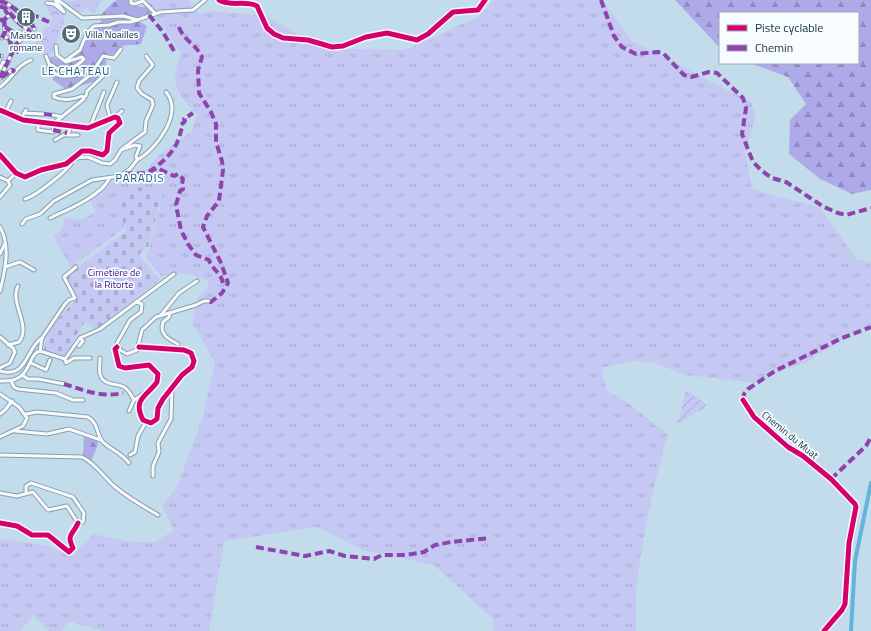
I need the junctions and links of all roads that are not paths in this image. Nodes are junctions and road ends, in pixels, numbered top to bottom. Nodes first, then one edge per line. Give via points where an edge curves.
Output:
1 (55, 0) edge
2 (58, 0) edge
3 (131, 0) edge
4 (205, 0) edge
5 (219, 0) edge
6 (485, 0) edge
7 (0, 1) edge
8 (47, 3) dead end
9 (0, 6) edge
10 (29, 12) dead end
11 (155, 13) junction
12 (0, 20) edge
13 (4, 20) junction
14 (27, 20) junction
15 (138, 20) junction
16 (5, 27) junction
17 (31, 30) junction
18 (20, 32) dead end
19 (16, 35) junction
20 (1, 38) edge
21 (10, 38) junction
22 (56, 46) dead end
23 (13, 48) junction
24 (121, 49) dead end
25 (46, 56) dead end
26 (146, 56) dead end
27 (31, 60) dead end
28 (63, 61) junction
29 (8, 63) junction
30 (50, 66) junction
31 (0, 69) edge
32 (93, 71) junction
33 (15, 72) junction
34 (103, 76) dead end
35 (0, 78) edge
36 (117, 82) dead end
37 (0, 88) edge
38 (104, 92) dead end
39 (166, 92) dead end
40 (84, 97) junction
41 (11, 101) dead end
42 (0, 110) edge
43 (122, 111) dead end
44 (5, 113) junction
45 (43, 114) dead end
46 (52, 115) dead end
47 (62, 117) junction
48 (115, 117) junction
49 (110, 118) junction
50 (21, 120) junction
51 (38, 122) junction
52 (54, 123) junction
53 (70, 126) junction
54 (90, 127) junction
55 (66, 135) junction
56 (78, 135) dead end
57 (55, 140) dead end
58 (121, 150) junction
59 (0, 155) edge
60 (76, 158) junction
61 (137, 160) junction
62 (71, 161) junction
63 (16, 173) junction
64 (0, 177) edge
65 (109, 178) junction
66 (8, 181) junction
67 (0, 197) edge
68 (25, 199) dead end
69 (50, 218) dead end
70 (22, 224) dead end
71 (0, 227) edge
72 (5, 243) junction
73 (0, 254) edge
74 (5, 267) junction
75 (76, 267) dead end
76 (34, 270) dead end
77 (174, 274) dead end
78 (197, 281) dead end
79 (18, 286) dead end
80 (0, 288) edge
81 (209, 301) dead end
82 (136, 302) junction
83 (170, 313) junction
84 (160, 316) junction
85 (0, 337) edge
86 (42, 338) junction
87 (80, 338) junction
88 (8, 344) junction
89 (178, 344) dead end
90 (79, 346) dead end
91 (117, 347) junction
92 (139, 347) junction
93 (40, 351) junction
94 (90, 358) dead end
95 (100, 358) dead end
96 (65, 359) junction
97 (50, 360) dead end
98 (31, 363) junction
99 (0, 368) edge
100 (0, 371) edge
101 (22, 375) junction
102 (0, 381) edge
103 (11, 381) junction
104 (64, 384) dead end
105 (172, 388) junction
106 (145, 393) junction
107 (0, 394) edge
108 (83, 400) dead end
109 (134, 400) junction
110 (743, 400) dead end
111 (12, 401) junction
112 (128, 411) dead end
113 (0, 414) edge
114 (26, 414) junction
115 (146, 422) junction
116 (21, 427) junction
117 (15, 431) junction
118 (22, 432) junction
119 (0, 437) edge
120 (101, 440) junction
121 (0, 455) edge
122 (130, 455) dead end
123 (129, 463) dead end
124 (153, 476) dead end
125 (0, 493) edge
126 (26, 494) junction
127 (158, 515) dead end
128 (0, 523) edge
129 (78, 523) junction
130 (824, 631) edge

1 - 8 street via 64,12 54,4
2 - 15 street via 82,18 124,16
3 - 11 street via 132,4 143,1
4 - 11 street via 194,10
5 - 6 street via 226,4 257,6 267,28 281,37 308,40 332,47 387,34 417,40 428,34 452,12 478,10
7 - 14 street via 8,3
9 - 13 street via 9,15
9 - 17 street
10 - 14 street
11 - 15 street
12 - 13 street
13 - 16 street
14 - 17 street
15 - 28 street via 91,27 80,50
16 - 19 street
16 - 20 street
17 - 23 street
18 - 19 street
19 - 21 street
20 - 21 street
21 - 23 street
22 - 28 street via 57,55
23 - 29 street
24 - 32 street via 114,58 103,56
25 - 30 street
26 - 58 street via 152,65 137,86 140,93 153,103 144,132
27 - 33 street via 24,62
28 - 30 street via 68,63 82,57 84,59 66,70
29 - 31 street via 4,62
29 - 35 street
30 - 32 street via 52,72 62,76
32 - 40 street via 72,89 56,93 54,97
33 - 35 street via 12,70
33 - 37 street
34 - 40 street
36 - 49 street via 107,105
38 - 54 street
39 - 61 street via 171,102 166,131 157,144
40 - 47 street
41 - 44 street
42 - 44 street
43 - 48 street
44 - 50 street
45 - 50 street via 25,111
46 - 47 street
47 - 52 street
48 - 49 street
48 - 60 street via 120,123 109,133 106,153 100,155 85,151 79,153
49 - 54 street
50 - 51 street
51 - 52 street
51 - 52 street via 38,130 53,132
52 - 53 street
53 - 54 street
53 - 55 street
55 - 56 street
55 - 57 street
58 - 60 street via 110,164 88,157
58 - 61 street via 140,144
59 - 63 street
60 - 62 street
61 - 65 street via 125,173
62 - 63 street via 25,177
62 - 68 street via 67,169 37,194
63 - 66 street
64 - 66 street
65 - 69 street via 94,194
65 - 70 street via 96,179 83,185 54,201 40,214 26,219
66 - 67 street via 10,185
71 - 72 street
72 - 73 street
72 - 74 street
74 - 76 street via 20,262
74 - 80 street
75 - 86 street via 64,277 75,298 65,304
77 - 82 street
78 - 84 street via 179,293
79 - 88 street via 17,298 24,334 19,342
81 - 83 street
82 - 87 street via 100,329
82 - 91 street via 142,304 143,309 134,315 123,330
83 - 84 street
83 - 89 street via 163,322 162,330 167,338
84 - 92 street via 142,330
85 - 88 street
86 - 93 street
86 - 100 street via 36,342 20,368 11,372
87 - 90 street via 83,342
87 - 96 street
88 - 99 street via 14,350 13,358 6,366
91 - 92 street via 127,354
91 - 106 street via 115,349 119,366 125,368 149,365 158,374 157,382
92 - 105 street via 184,350 193,356 192,367
93 - 96 street
93 - 98 street via 35,354
94 - 96 street via 74,358 66,363
95 - 109 street via 100,374 103,379 123,386
97 - 98 street via 46,370
98 - 101 street
101 - 103 street
101 - 104 street via 28,380 38,379
102 - 103 street
103 - 108 street via 18,389 56,392 73,400
105 - 115 street via 160,404 157,419 151,423
105 - 124 street via 171,419 158,443 159,452 153,466
106 - 109 street
106 - 115 street via 139,409
107 - 111 street
109 - 112 street
110 - 130 street, Chemin du Muat via 754,417 788,447 831,479 856,507 849,543 845,604
111 - 113 street
111 - 114 street
114 - 116 street via 26,422
114 - 120 street via 38,412 88,417 97,426
115 - 122 street via 138,436 135,452
116 - 117 street
116 - 118 street
117 - 118 street
117 - 119 street
118 - 120 street via 47,434 69,429
120 - 123 street via 122,454
121 - 127 street via 82,457 124,494
125 - 126 street via 17,496
126 - 129 street via 35,493 49,510 66,506
126 - 129 street via 26,486 31,483 70,496 84,514 83,522
128 - 129 street via 19,527 32,535 49,535 69,552 73,548 70,535

